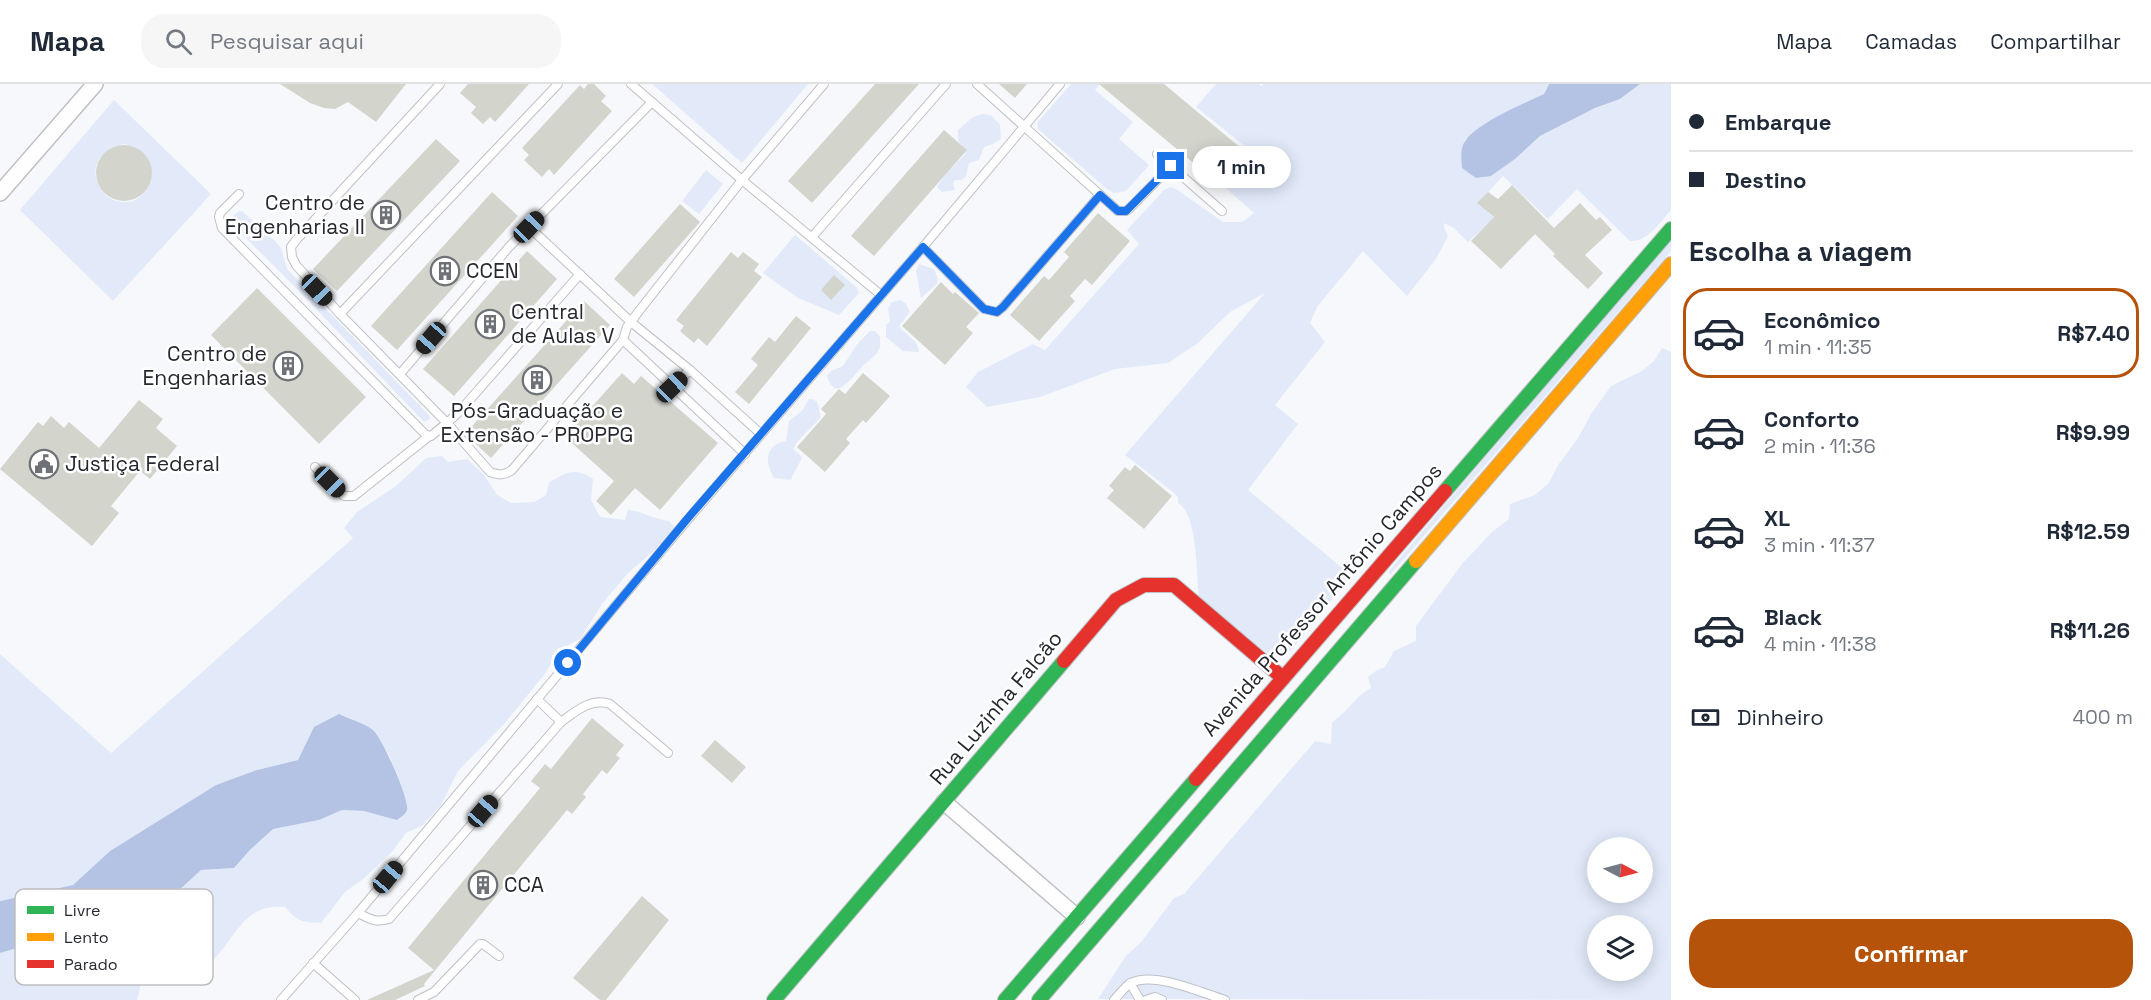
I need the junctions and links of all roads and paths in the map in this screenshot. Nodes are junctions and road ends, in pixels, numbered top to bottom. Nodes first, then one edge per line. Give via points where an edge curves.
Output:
1 (95, 84) edge
2 (440, 84) edge
3 (558, 84) edge
4 (631, 84) edge
5 (824, 84) edge
6 (946, 84) edge
7 (977, 84) edge
8 (1060, 84) edge
9 (652, 102) junction
10 (1024, 125) junction
11 (1157, 154) dead end
12 (1171, 166) junction
13 (742, 180) junction
14 (0, 193) edge
15 (239, 194) dead end
16 (1100, 195) junction
17 (1222, 212) dead end
18 (529, 227) junction
19 (1671, 229) edge
20 (812, 237) junction
21 (923, 247) junction
22 (1671, 264) edge
23 (579, 274) junction
24 (881, 296) junction
25 (340, 314) junction
26 (631, 322) junction
27 (623, 340) junction
28 (690, 370) junction
29 (400, 374) junction
30 (672, 387) junction
31 (447, 423) junction
32 (761, 434) junction
33 (428, 436) junction
34 (745, 454) junction
35 (315, 467) dead end
36 (1332, 621) junction
37 (1349, 639) junction
38 (1305, 651) junction
39 (1323, 669) junction
40 (1283, 678) junction
41 (537, 699) junction
42 (561, 722) junction
43 (668, 753) dead end
44 (944, 802) junction
45 (358, 913) junction
46 (1077, 917) junction
47 (499, 956) dead end
48 (313, 963) junction
49 (1130, 983) junction
50 (281, 1000) edge
51 (355, 1000) edge
52 (418, 1000) edge
53 (774, 1000) edge
54 (1005, 1000) edge
55 (1039, 1000) edge
56 (1114, 1000) edge
57 (1140, 1000) edge
58 (1146, 1000) edge
59 (1162, 1000) edge
60 (1225, 1000) edge

1 - 14 street
2 - 25 lane via 291,247 296,265
3 - 25 lane
4 - 9 lane
5 - 13 lane
6 - 20 lane
7 - 10 lane
8 - 10 lane
9 - 13 lane
9 - 18 lane
10 - 16 lane
10 - 21 lane
11 - 12 lane
12 - 16 lane via 1126,211 1118,211
12 - 17 lane
13 - 20 lane
13 - 26 lane
15 - 33 lane via 220,213 222,228
16 - 21 lane via 997,312 984,309
18 - 23 lane
18 - 29 lane
19 - 36 street, Avenida Professor Antônio Campos
20 - 24 lane
21 - 24 lane
22 - 37 street
23 - 26 lane
23 - 31 lane
24 - 32 lane
25 - 29 lane
26 - 27 lane
26 - 28 lane
27 - 30 lane
27 - 31 lane via 506,474 490,472
28 - 30 lane
28 - 32 lane
29 - 31 lane
30 - 34 lane
31 - 33 lane
32 - 34 lane
33 - 35 lane via 354,496 344,496
34 - 41 lane
36 - 37 street
36 - 38 street, Avenida Professor Antônio Campos
37 - 39 street
38 - 39 street
38 - 40 street, Avenida Professor Antônio Campos
39 - 55 street
40 - 44 street, Rua Luzinha Falcão via 1174,585 1144,585 1116,600
40 - 46 street, Avenida Professor Antônio Campos
41 - 42 lane
41 - 45 lane
42 - 43 lane via 591,703 602,701
42 - 45 lane via 389,919 372,921
44 - 46 street
44 - 53 street, Rua Luzinha Falcão
45 - 48 lane
46 - 54 street, Avenida Professor Antônio Campos
47 - 52 lane via 480,944 434,992
48 - 50 lane
48 - 51 lane
49 - 56 lane
49 - 57 lane
49 - 60 lane via 1161,980
58 - 59 lane

